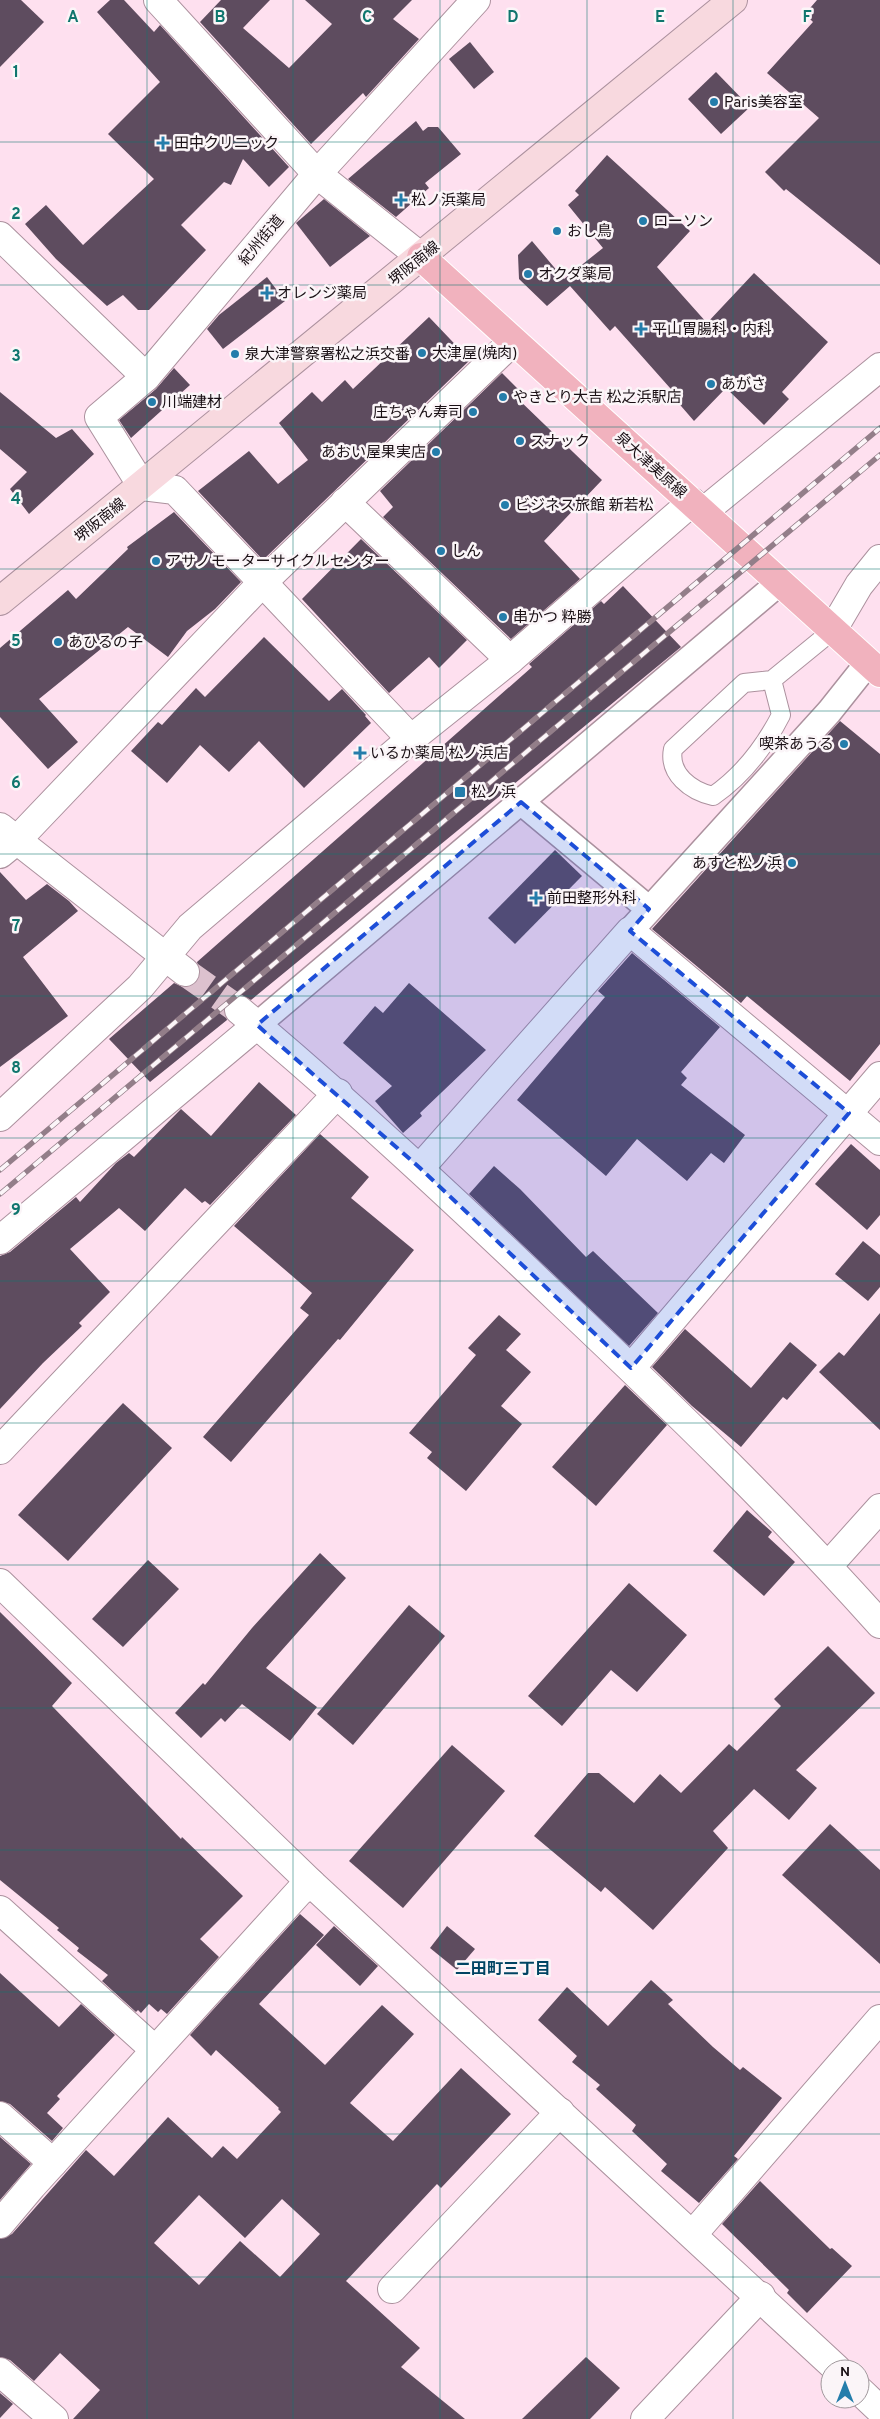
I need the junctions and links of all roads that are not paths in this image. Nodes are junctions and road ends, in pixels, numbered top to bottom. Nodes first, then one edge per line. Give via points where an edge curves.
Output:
1 (158, 0) edge
2 (476, 0) edge
3 (733, 0) edge
4 (317, 174) junction
5 (0, 236) edge
6 (422, 257) junction
7 (513, 341) junction
8 (880, 367) edge
9 (146, 377) junction
10 (142, 486) junction
11 (345, 502) junction
12 (697, 507) junction
13 (880, 559) edge
14 (262, 584) junction
15 (779, 584) junction
16 (0, 602) edge
17 (832, 631) junction
18 (510, 660) junction
19 (874, 668) edge
20 (772, 680) junction
21 (411, 739) junction
22 (521, 802) junction
23 (5, 841) edge
24 (649, 909) junction
25 (630, 931) junction
26 (176, 965) junction
27 (248, 1017) junction
28 (880, 1076) edge
29 (338, 1093) junction
30 (849, 1113) junction
31 (0, 1117) edge
32 (880, 1141) edge
33 (420, 1168) junction
34 (0, 1240) edge
35 (631, 1368) junction
36 (0, 1450) edge
37 (880, 1508) edge
38 (828, 1566) junction
39 (0, 1584) edge
40 (880, 1624) edge
41 (311, 1883) junction
42 (0, 1910) edge
43 (880, 2019) edge
44 (155, 2050) junction
45 (560, 2112) junction
46 (0, 2116) edge
47 (52, 2163) junction
48 (0, 2224) edge
49 (693, 2234) junction
50 (392, 2289) dead end
51 (760, 2296) junction
52 (826, 2359) edge
53 (0, 2372) edge
54 (870, 2400) edge
55 (880, 2410) edge
56 (54, 2419) edge
57 (645, 2419) edge

1 - 4 street
2 - 4 street, 紀州街道
3 - 6 main road, 堺阪南線
4 - 6 street
4 - 9 street, 紀州街道
5 - 9 street
6 - 7 main road, 泉大津美原線
6 - 10 main road, 堺阪南線
7 - 11 street
7 - 12 main road, 泉大津美原線
8 - 12 street
9 - 10 street, 紀州街道 via 99,417
10 - 14 street via 175,490
10 - 16 main road, 堺阪南線
11 - 14 street
11 - 18 street
12 - 15 main road, 泉大津美原線
12 - 18 street
13 - 17 street via 859,585
14 - 21 street
14 - 23 street
15 - 17 main road, 泉大津美原線
15 - 22 street
17 - 19 main road, 泉大津美原線
17 - 20 lane
18 - 21 street
19 - 24 street via 829,712
20 - 20 lane via 781,715 770,736 731,783 713,796 699,792 679,778 671,759 673,749 744,683
21 - 26 street via 190,927
22 - 24 street
22 - 27 street
23 - 26 street
24 - 25 street
25 - 30 street
25 - 33 street
26 - 31 street via 140,987
27 - 29 street
27 - 34 street
28 - 30 street
29 - 33 street
29 - 36 street
30 - 32 street
30 - 35 street
33 - 35 street
35 - 38 street
37 - 38 street
38 - 40 street
39 - 41 street
41 - 44 street via 299,1892
41 - 45 street
42 - 44 street
43 - 49 street
44 - 47 street
45 - 49 street
45 - 50 street
46 - 47 street
47 - 48 street
49 - 51 street
51 - 52 street
51 - 57 street
53 - 56 street
54 - 55 street

